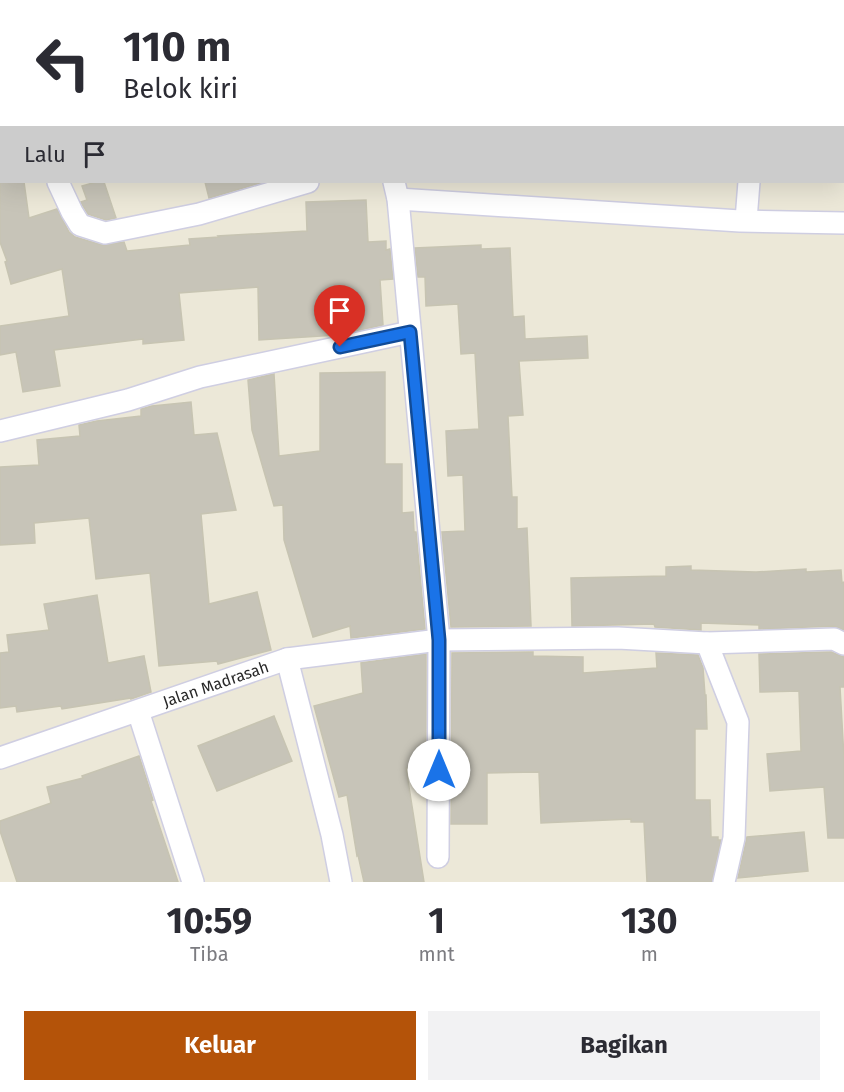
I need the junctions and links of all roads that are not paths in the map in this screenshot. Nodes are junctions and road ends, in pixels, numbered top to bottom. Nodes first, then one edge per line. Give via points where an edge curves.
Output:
1 (58, 183) edge
2 (305, 183) edge
3 (749, 183) edge
4 (396, 190) edge
5 (746, 220) junction
6 (844, 223) edge
7 (410, 332) junction
8 (0, 431) edge
9 (439, 640) junction
10 (707, 643) junction
11 (844, 644) edge
12 (287, 659) junction
13 (138, 711) junction
14 (0, 758) edge
15 (438, 857) dead end
16 (193, 882) edge
17 (341, 882) edge
18 (724, 882) edge

1 - 2 street via 80,225 105,233 199,214
3 - 5 street
4 - 5 street
4 - 7 street
5 - 6 street
7 - 8 street via 200,377 128,400
7 - 9 street
9 - 10 street, Jalan Madrasah via 618,638
9 - 12 street, Jalan Madrasah
9 - 15 street
10 - 11 street, Jalan Madrasah via 834,639
10 - 18 street via 738,722 734,838
12 - 13 street, Jalan Madrasah
12 - 17 street
13 - 14 street, Jalan Madrasah
13 - 16 street

